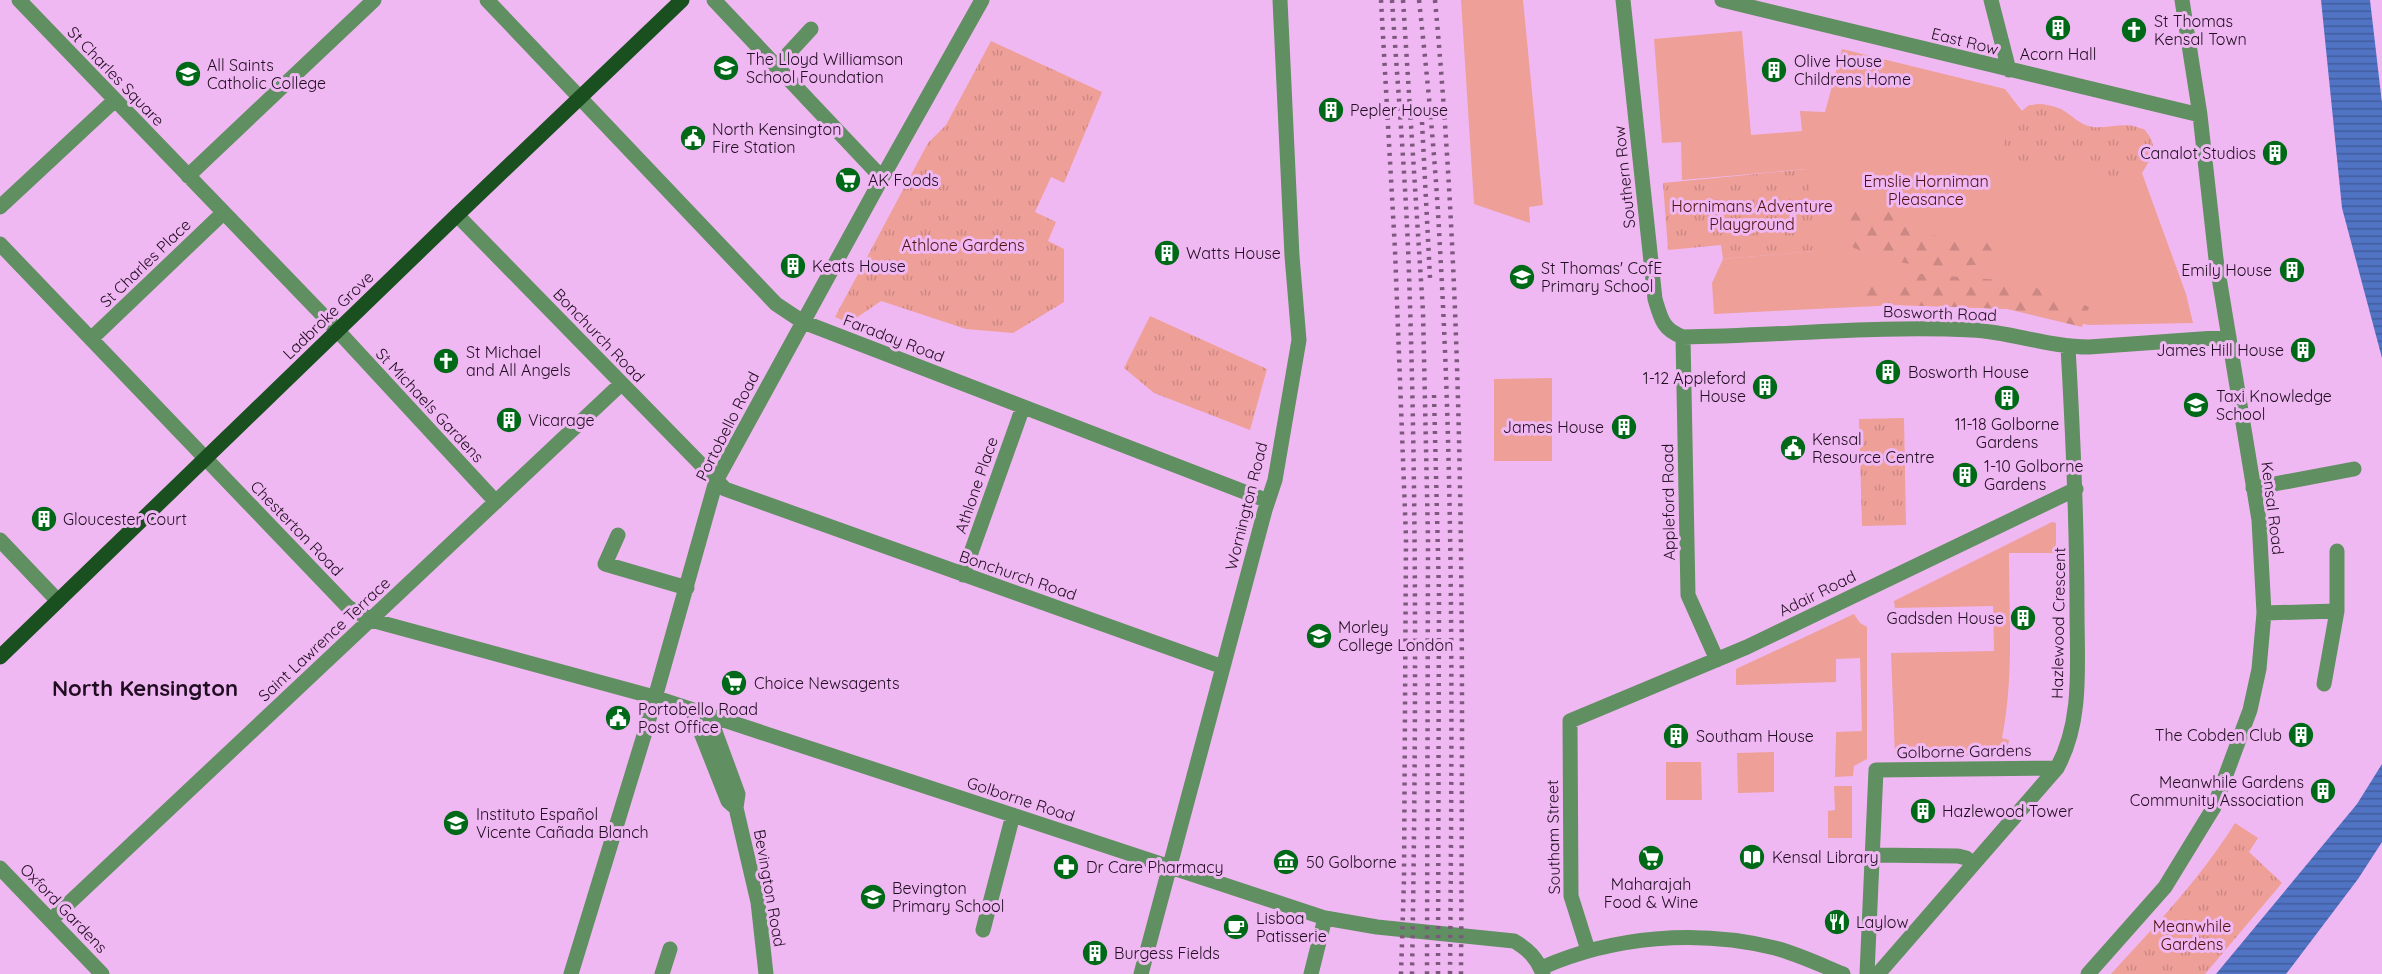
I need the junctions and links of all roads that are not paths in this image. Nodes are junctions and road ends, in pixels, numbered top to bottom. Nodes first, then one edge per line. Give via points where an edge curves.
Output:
1 (19, 0) edge
2 (374, 0) edge
3 (487, 0) edge
4 (682, 0) edge
5 (714, 0) edge
6 (982, 0) edge
7 (1280, 0) edge
8 (1623, 0) edge
9 (1722, 0) edge
10 (1991, 0) edge
11 (2182, 0) edge
12 (812, 29) dead end
13 (776, 67) junction
14 (2009, 70) junction
15 (581, 96) junction
16 (115, 100) junction
17 (2200, 115) junction
18 (188, 176) junction
19 (882, 178) junction
20 (0, 207) edge
21 (223, 213) junction
22 (457, 214) junction
23 (0, 244) edge
24 (803, 322) junction
25 (338, 332) junction
26 (2229, 337) junction
27 (1683, 338) junction
28 (91, 339) junction
29 (2068, 347) junction
30 (621, 384) junction
31 (1023, 406) junction
32 (206, 460) junction
33 (2354, 470) dead end
34 (716, 481) junction
35 (2253, 488) junction
36 (2076, 489) junction
37 (1268, 501) junction
38 (495, 502) junction
39 (618, 535) dead end
40 (0, 540) edge
41 (2337, 551) dead end
42 (963, 575) junction
43 (687, 588) junction
44 (58, 601) junction
45 (2337, 611) junction
46 (2264, 613) junction
47 (370, 620) junction
48 (0, 657) edge
49 (1717, 660) junction
50 (1223, 667) junction
51 (2324, 684) dead end
52 (654, 697) junction
53 (692, 710) junction
54 (709, 715) junction
55 (1570, 721) joint
56 (2057, 768) junction
57 (736, 808) junction
58 (1013, 815) junction
59 (1872, 855) junction
60 (1974, 864) junction
61 (1170, 867) junction
62 (0, 868) edge
63 (1325, 918) junction
64 (51, 920) junction
65 (982, 930) dead end
66 (670, 949) dead end
67 (1588, 950) junction
68 (1867, 953) junction
69 (1542, 971) edge
70 (1881, 971) edge
71 (102, 974) edge
72 (571, 974) edge
73 (662, 974) edge
74 (766, 974) edge
75 (1141, 974) edge
76 (1311, 974) edge
77 (1844, 974) edge
78 (1867, 974) edge
79 (2088, 974) edge

1 - 16 street, St Charles Square
2 - 18 street
3 - 15 street
4 - 15 main road, Ladbroke Grove
5 - 13 street
6 - 19 street, Portobello Road
7 - 37 street, Wornington Road via 1299,340
8 - 27 street, Southern Row via 1655,299 1660,319 1671,333
9 - 14 street, East Row
10 - 14 street
11 - 17 street, Kensal Road
12 - 13 street
13 - 19 street
14 - 17 street, East Row
15 - 22 main road, Ladbroke Grove
15 - 24 street, Faraday Road via 776,304
16 - 18 street, St Charles Square
16 - 20 street
17 - 26 street, Kensal Road
18 - 21 street, St Charles Square
19 - 24 street, Portobello Road
21 - 25 street, St Charles Square
21 - 28 street, St Charles Place
22 - 25 main road, Ladbroke Grove
22 - 30 street, Bonchurch Road
23 - 28 street, Chesterton Road
24 - 31 street, Faraday Road
24 - 34 street, Portobello Road
25 - 32 main road, Ladbroke Grove
25 - 38 street, St Michaels Gardens
26 - 29 street, Bosworth Road
26 - 35 street, Kensal Road
27 - 29 street, Bosworth Road via 1910,328 1975,330
27 - 49 street, Appleford Road via 1688,595
28 - 32 street, Chesterton Road
29 - 36 street, Hazlewood Crescent
30 - 34 street, Bonchurch Road
30 - 38 street, Saint Lawrence Terrace
31 - 37 street, Faraday Road
31 - 42 street, Athlone Place
32 - 44 main road, Ladbroke Grove
32 - 47 street, Chesterton Road via 348,607
33 - 35 street
34 - 42 street, Bonchurch Road via 725,489 801,518
34 - 43 street, Portobello Road
35 - 46 street, Kensal Road
36 - 49 street, Adair Road
36 - 56 street, Hazlewood Crescent via 2077,690 2074,724
37 - 50 street, Wornington Road
38 - 47 street, Saint Lawrence Terrace
39 - 43 street via 605,564
40 - 44 street
41 - 45 street
42 - 50 street, Bonchurch Road
43 - 52 street, Portobello Road
44 - 48 main road, Ladbroke Grove
45 - 46 street
45 - 51 street
46 - 79 street, Kensal Road via 2259,669 2250,710 2214,807 2165,887
47 - 52 street, Chesterton Road
47 - 64 street, Saint Lawrence Terrace
49 - 55 street, Adair Road
50 - 61 street, Wornington Road
52 - 53 street, Golborne Road
52 - 72 street, Portobello Road
53 - 54 street, Golborne Road
53 - 57 street, Bevington Road via 728,801
54 - 57 street, Bevington Road via 738,794
54 - 58 street, Golborne Road
55 - 67 street, Southam Street via 1571,896
56 - 59 street, Golborne Gardens via 1876,770
56 - 60 street, Hazlewood Crescent
57 - 74 street, Bevington Road via 758,902
58 - 61 street, Golborne Road
58 - 65 street
59 - 60 street via 1958,856
59 - 68 street, Golborne Gardens
60 - 70 street, Hazlewood Crescent
61 - 63 street, Golborne Road
61 - 75 street, Wornington Road
62 - 64 street, Oxford Gardens
63 - 69 street, Golborne Road via 1514,941 1526,948
63 - 76 street
64 - 71 street, Oxford Gardens
66 - 73 street
67 - 69 street
67 - 77 street via 1657,938 1722,939 1774,948
68 - 70 street
68 - 78 street, Golborne Gardens

